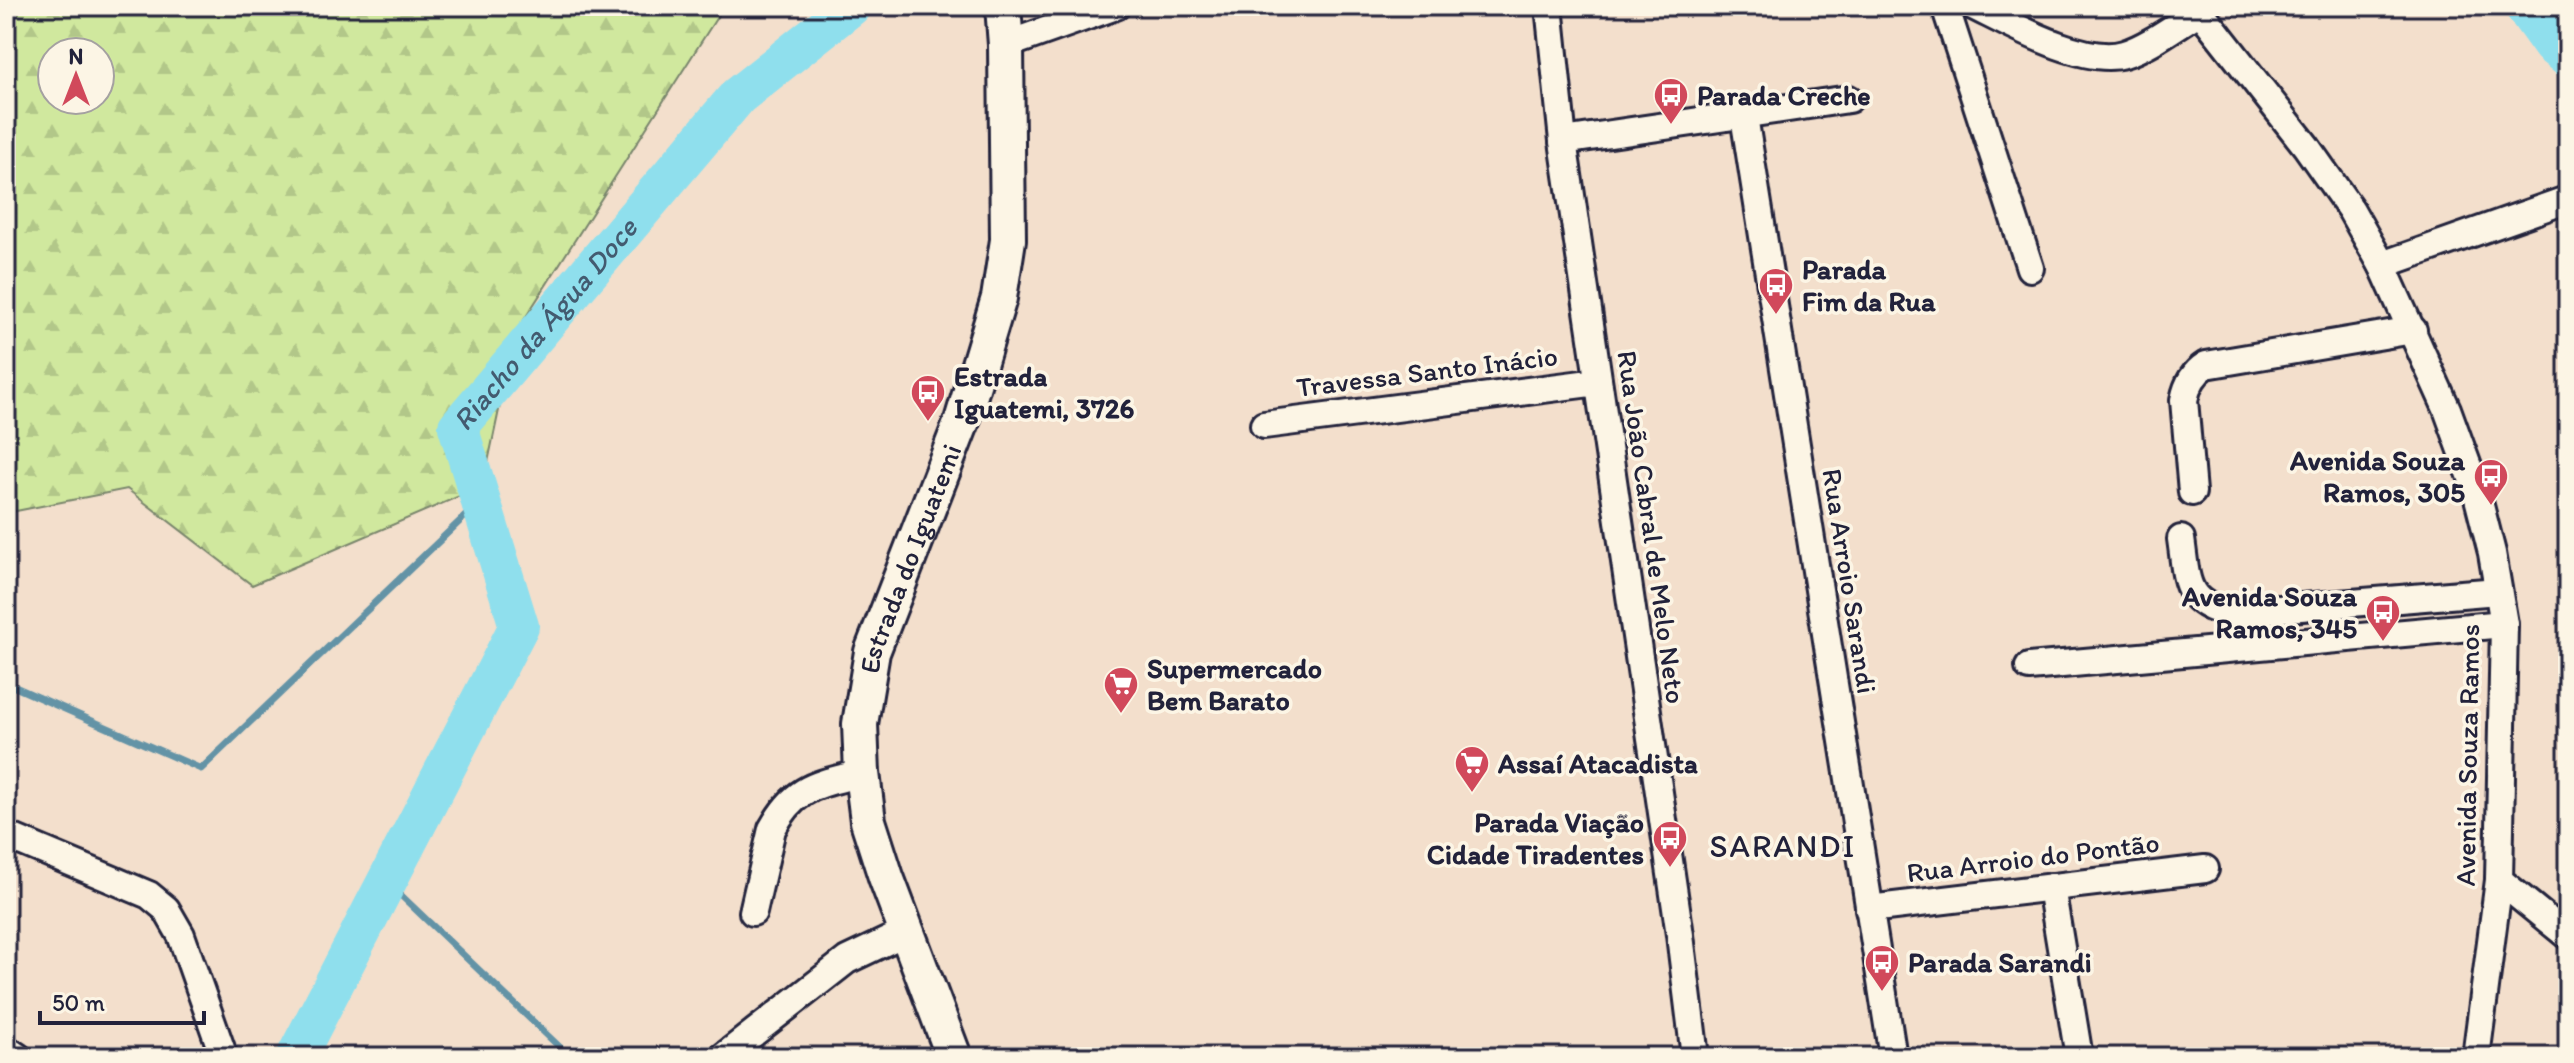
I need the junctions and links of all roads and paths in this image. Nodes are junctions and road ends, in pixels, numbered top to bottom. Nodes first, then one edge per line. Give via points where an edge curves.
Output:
1 (1003, 6) edge
2 (1116, 6) edge
3 (1549, 6) edge
4 (1945, 6) edge
5 (1973, 6) edge
6 (2198, 8) edge
7 (1006, 45) junction
8 (1849, 99) dead end
9 (1744, 116) junction
10 (1563, 141) junction
11 (2566, 200) dead end
12 (2382, 265) junction
13 (2030, 268) dead end
14 (2413, 330) junction
15 (1598, 382) junction
16 (1264, 425) dead end
17 (2192, 492) dead end
18 (2181, 539) dead end
19 (2498, 591) junction
20 (2504, 624) junction
21 (2029, 667) dead end
22 (862, 773) junction
23 (6, 835) edge
24 (2205, 869) dead end
25 (2499, 880) junction
26 (2051, 887) junction
27 (1869, 909) junction
28 (753, 912) dead end
29 (906, 932) junction
30 (2568, 936) edge
31 (6, 1049) edge
32 (18, 1057) edge
33 (224, 1057) edge
34 (723, 1057) edge
35 (954, 1057) edge
36 (1695, 1057) edge
37 (1893, 1057) edge
38 (2079, 1057) edge
39 (2476, 1057) edge

1 - 7 main road, Estrada do Iguatemi
2 - 7 street
3 - 10 street, Rua João Cabral de Melo Neto
4 - 13 street
5 - 6 street via 2031,34 2098,57 2127,53
6 - 12 street, Avenida Souza Ramos via 2306,146
7 - 22 main road, Estrada do Iguatemi via 1008,240 999,298 962,421 872,652 860,724
8 - 9 street
9 - 10 street
9 - 27 street, Rua Arroio Sarandi
10 - 15 street, Rua João Cabral de Melo Neto
11 - 12 street
12 - 14 street, Avenida Souza Ramos
14 - 17 street via 2198,370 2184,400
14 - 19 street, Avenida Souza Ramos via 2475,486
15 - 16 street, Travessa Santo Inácio
15 - 36 street, Rua João Cabral de Melo Neto
18 - 19 street via 2188,587 2210,609 2229,613
19 - 20 street, Avenida Souza Ramos
20 - 21 street
20 - 25 street, Avenida Souza Ramos
22 - 28 street via 806,789 778,818
22 - 29 main road, Estrada do Iguatemi via 868,821
23 - 33 street via 149,895 166,909 181,935
24 - 26 street, Rua Arroio do Pontão
25 - 30 street
25 - 39 street, Avenida Souza Ramos
26 - 27 street, Rua Arroio do Pontão
26 - 38 street
27 - 37 street, Rua Arroio Sarandi
29 - 34 street via 847,960
29 - 35 main road, Estrada do Iguatemi
31 - 32 street

